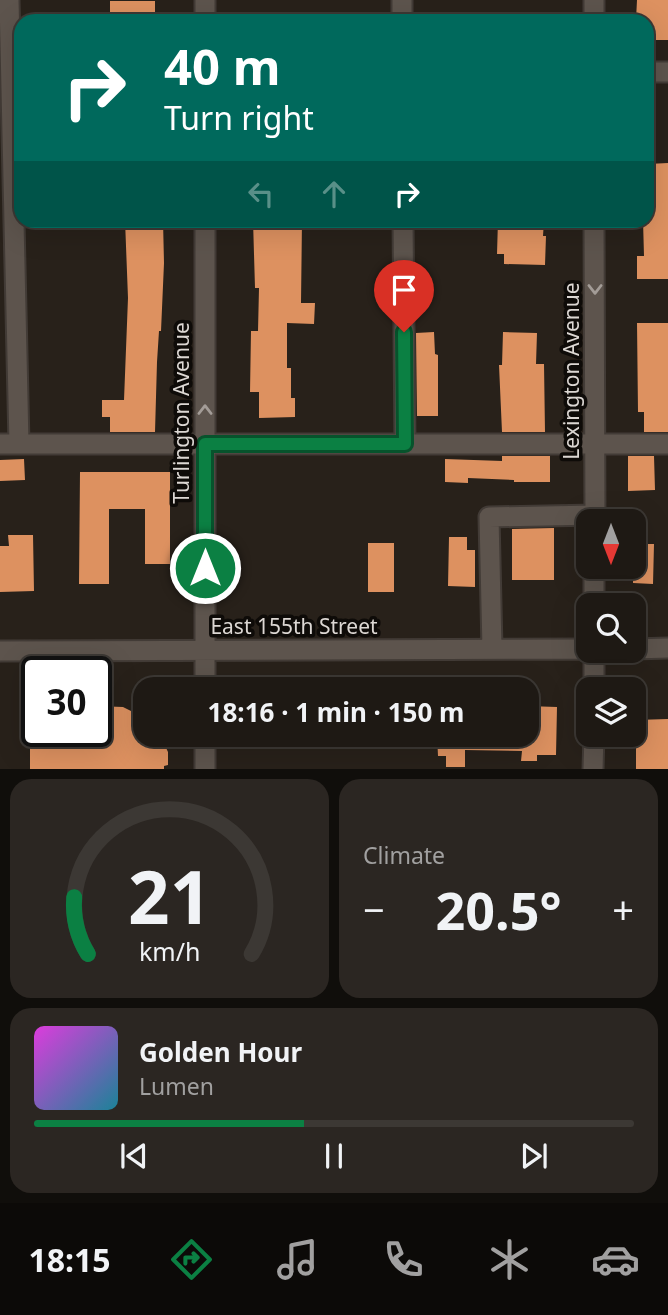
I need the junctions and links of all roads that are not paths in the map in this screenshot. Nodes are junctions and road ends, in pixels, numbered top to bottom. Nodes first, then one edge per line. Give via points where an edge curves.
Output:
1 (9, 0) edge
2 (10, 73) edge
3 (205, 228) edge
4 (403, 228) edge
5 (594, 228) edge
6 (9, 444) edge
7 (205, 444) junction
8 (405, 444) junction
9 (595, 444) junction
10 (668, 444) edge
11 (595, 509) edge
12 (576, 518) edge
13 (668, 648) edge
14 (492, 649) junction
15 (576, 649) edge
16 (646, 649) edge
17 (205, 650) junction
18 (0, 651) edge
19 (205, 677) edge
20 (205, 747) edge
21 (594, 747) edge
22 (205, 769) edge
23 (593, 769) edge

1 - 2 street
2 - 6 street
7 -> 3 street, Turlington Avenue
4 - 8 street
5 -> 9 street, Lexington Avenue
6 - 7 street
7 - 8 street
7 - 17 street, Turlington Avenue
8 - 9 street
9 - 10 street
9 - 11 street, Lexington Avenue
12 - 14 street via 489,517
13 - 16 street
14 - 15 street, East 155th Street
14 - 17 street, East 155th Street
17 - 18 street, East 155th Street
17 - 19 street, Turlington Avenue
20 - 22 street
21 - 23 street

